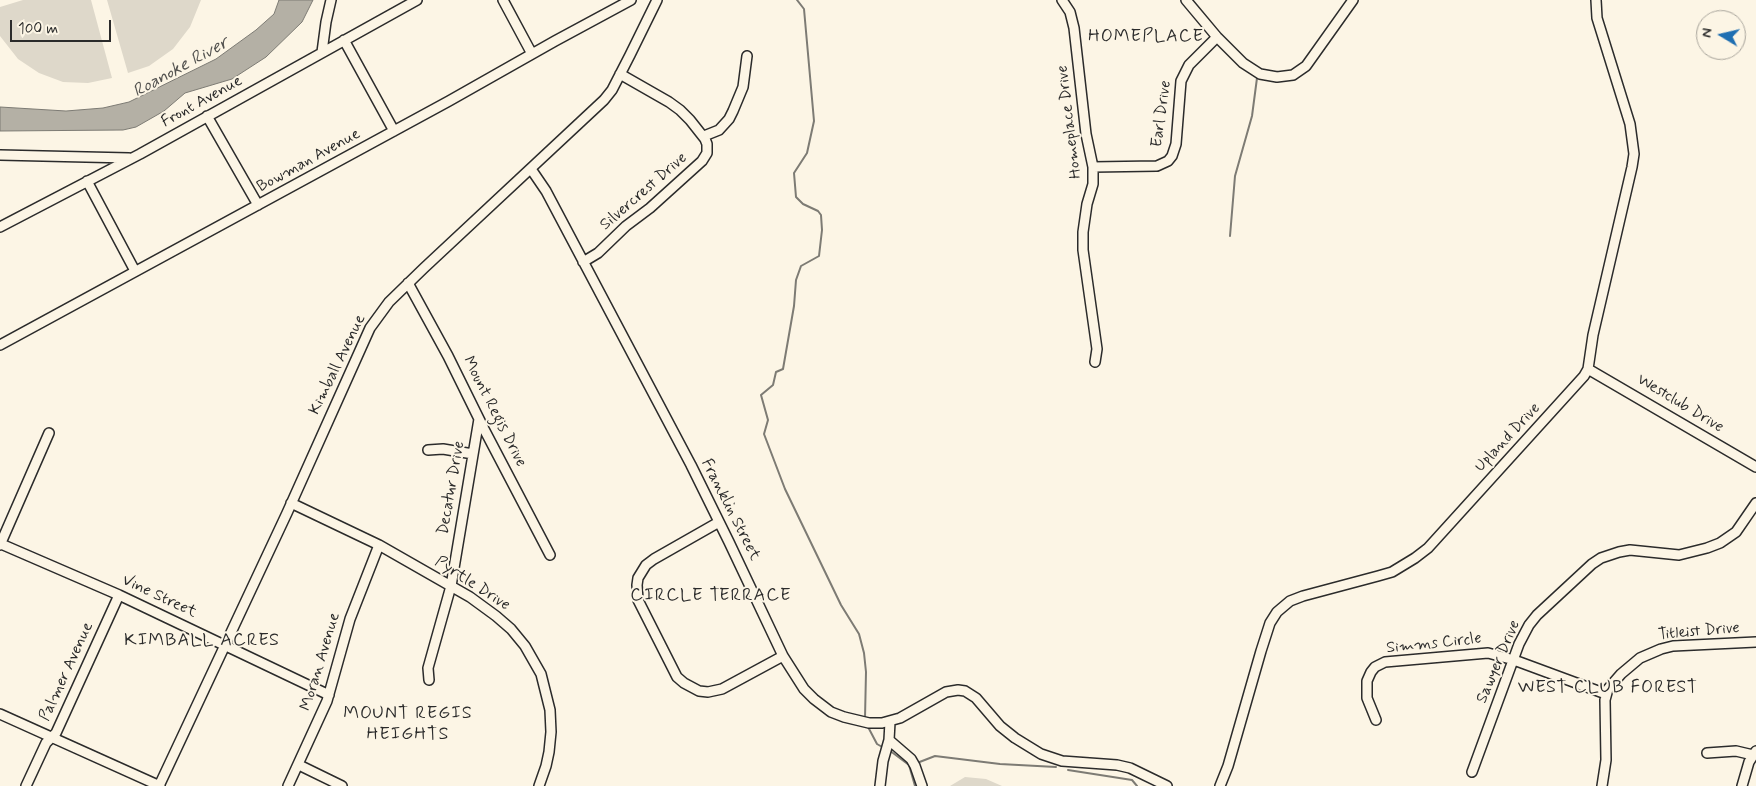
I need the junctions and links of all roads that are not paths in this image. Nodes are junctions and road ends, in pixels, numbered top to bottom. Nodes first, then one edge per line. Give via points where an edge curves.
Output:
1 (331, 0) edge
2 (417, 0) edge
3 (503, 0) edge
4 (631, 0) edge
5 (657, 0) edge
6 (1062, 0) edge
7 (1186, 0) edge
8 (1353, 0) edge
9 (1596, 0) edge
10 (1217, 37) junction
11 (344, 40) junction
12 (322, 52) junction
13 (532, 54) junction
14 (747, 56) dead end
15 (620, 74) junction
16 (207, 116) junction
17 (394, 131) junction
18 (704, 136) junction
19 (0, 155) edge
20 (131, 158) junction
21 (1093, 167) junction
22 (531, 169) junction
23 (87, 181) junction
24 (258, 205) junction
25 (0, 227) edge
26 (583, 262) junction
27 (135, 271) junction
28 (408, 283) junction
29 (0, 345) edge
30 (1094, 362) dead end
31 (1588, 369) junction
32 (479, 418) junction
33 (49, 433) dead end
34 (428, 450) dead end
35 (473, 454) junction
36 (1756, 467) edge
37 (291, 503) junction
38 (1756, 503) edge
39 (719, 522) junction
40 (0, 544) edge
41 (379, 545) junction
42 (550, 555) dead end
43 (450, 586) junction
44 (119, 595) junction
45 (1756, 642) edge
46 (226, 645) junction
47 (783, 656) junction
48 (1514, 660) junction
49 (429, 680) dead end
50 (330, 694) junction
51 (1606, 694) junction
52 (0, 714) edge
53 (1376, 720) dead end
54 (890, 722) junction
55 (51, 738) junction
56 (888, 742) junction
57 (1707, 753) dead end
58 (1755, 753) edge
59 (298, 765) junction
60 (1472, 772) dead end
61 (26, 786) edge
62 (159, 786) edge
63 (288, 786) edge
64 (342, 786) edge
65 (539, 786) edge
66 (880, 786) edge
67 (922, 786) edge
68 (1167, 786) edge
69 (1220, 786) edge
70 (1602, 786) edge
71 (1742, 786) edge

1 - 12 street
2 - 11 street, Front Avenue
3 - 13 street
4 - 13 street, Bowman Avenue
5 - 15 street, Kimball Avenue
6 - 21 street, Homeplace Drive via 1070,12 1074,28
7 - 10 street
8 - 10 street via 1317,53 1293,75 1260,74 1243,63
9 - 31 street, Upland Drive via 1598,18 1630,124 1634,154
10 - 21 street, Earl Drive via 1189,65 1181,81 1176,144 1168,161 1156,166
11 - 12 street, Front Avenue
11 - 17 street
12 - 16 street, Front Avenue
13 - 17 street, Bowman Avenue
14 - 18 street via 742,87 729,119 719,130
15 - 18 street via 680,110
15 - 22 street, Kimball Avenue via 604,100
16 - 20 street, Front Avenue
16 - 24 street
17 - 24 street, Bowman Avenue
18 - 26 street, Silvercrest Drive via 707,148 702,160 598,253
19 - 20 street
20 - 23 street, Front Avenue
21 - 30 street, Homeplace Drive via 1083,250 1097,349
22 - 26 street, Franklin Street
22 - 28 street, Kimball Avenue
23 - 25 street, Front Avenue
23 - 27 street
24 - 27 street, Bowman Avenue
26 - 39 street, Franklin Street
27 - 29 street, Bowman Avenue
28 - 32 street, Mount Regis Drive
28 - 37 street, Kimball Avenue via 378,316 363,340
31 - 36 street, Westclub Drive
31 - 69 street, Upland Drive via 1580,382 1428,548 1385,574 1303,596 1290,601 1277,612 1260,651
32 - 35 street, Decatur Drive
32 - 42 street, Mount Regis Drive
33 - 40 street
34 - 35 street
35 - 43 street, Decatur Drive
37 - 41 street, Pyrtle Drive
37 - 46 street, Kimball Avenue
38 - 48 street, Sawyer Drive via 1736,532 1707,548 1679,555 1630,550 1601,558 1537,615 1523,635
39 - 47 street, Franklin Street
39 - 47 street via 646,565 638,578 638,600 678,676 699,691 722,690
40 - 44 street, Vine Street
41 - 43 street, Pyrtle Drive
41 - 50 street, Moran Avenue via 350,619
43 - 49 street, Decatur Drive via 428,668
43 - 65 street, Pyrtle Drive via 480,604 511,629 541,674 550,710 551,732
44 - 46 street, Vine Street
44 - 55 street, Palmer Avenue
45 - 51 street, Titleist Drive via 1673,646 1652,652 1621,674
46 - 50 street, Vine Street
46 - 62 street, Kimball Avenue
47 - 54 street, Franklin Street via 796,678 814,699 831,712 856,721
48 - 51 street, Simms Circle
48 - 53 street, Simms Circle via 1480,652 1380,664 1371,672 1366,691
48 - 60 street, Sawyer Drive
50 - 59 street, Moran Avenue
51 - 70 street via 1606,760
52 - 55 street
54 - 56 street
54 - 68 street, Franklin Street via 946,692 965,691 976,698 1000,726 1041,754 1062,761 1124,766
55 - 61 street, Palmer Avenue
55 - 62 street
56 - 66 street
56 - 67 street via 911,759
57 - 58 street
58 - 71 street
59 - 63 street, Moran Avenue
59 - 64 street

